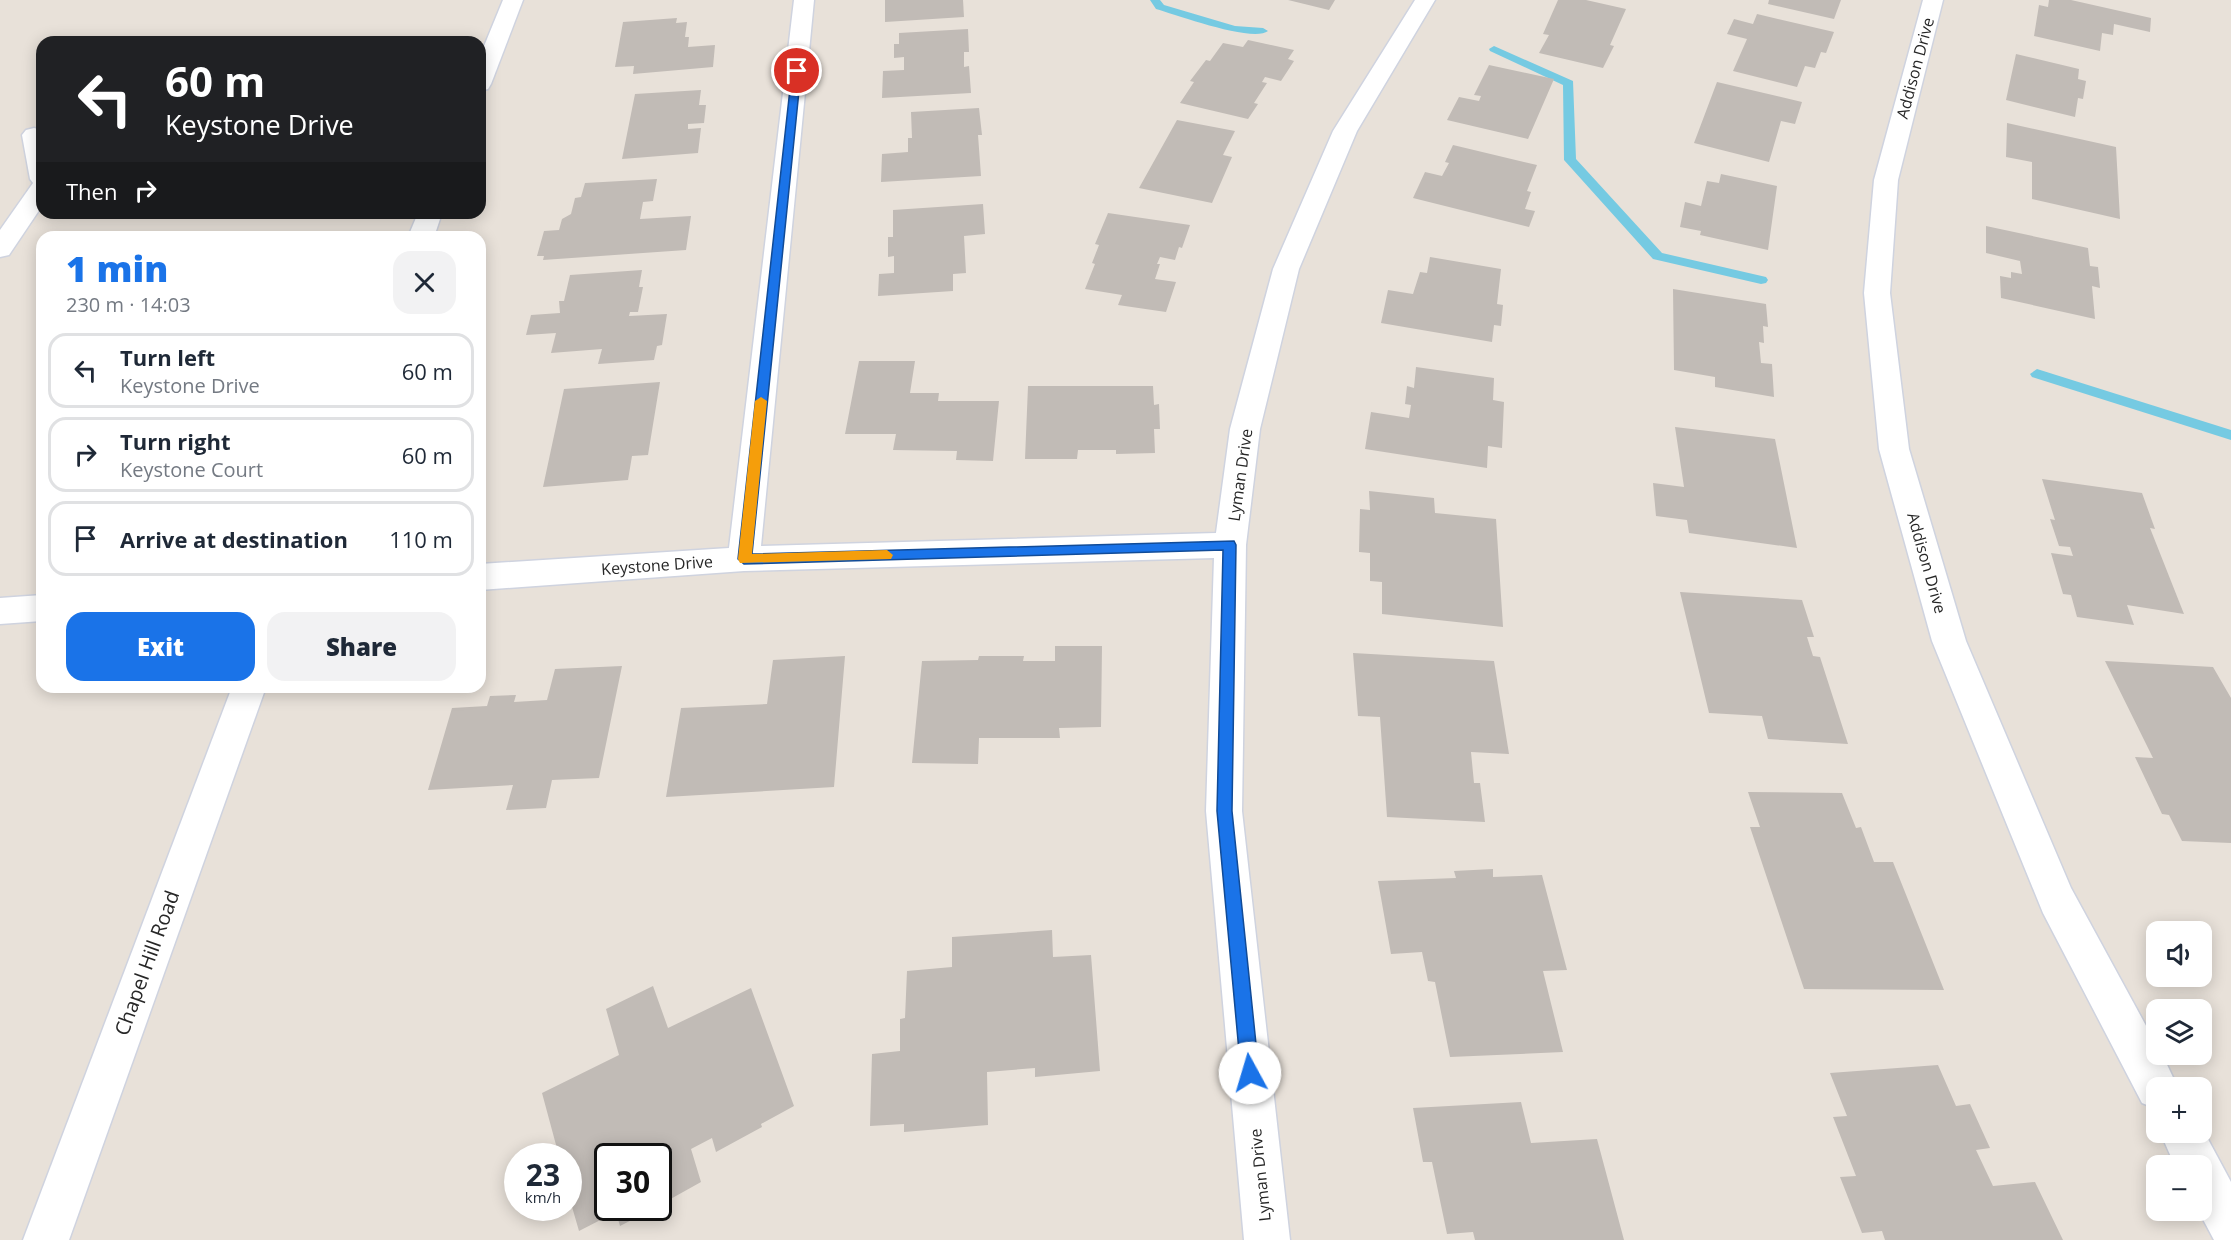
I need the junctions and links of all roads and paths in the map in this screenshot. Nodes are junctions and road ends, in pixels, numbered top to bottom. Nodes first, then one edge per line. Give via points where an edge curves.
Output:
1 (513, 0) edge
2 (804, 0) edge
3 (1425, 0) edge
4 (1933, 0) edge
5 (486, 69) edge
6 (34, 135) dead end
7 (36, 146) edge
8 (36, 197) edge
9 (0, 249) edge
10 (1230, 545) junction
11 (744, 559) junction
12 (486, 577) edge
13 (36, 608) edge
14 (0, 611) edge
15 (247, 693) edge
16 (2151, 1077) edge
17 (2212, 1192) edge
18 (2231, 1227) edge
19 (46, 1240) edge
20 (1266, 1240) edge

1 - 5 street
2 - 11 street
3 - 10 street, Lyman Drive via 1345,131 1286,268 1245,429
4 - 16 street, Addison Drive via 1886,180 1877,292 1894,449 1949,641 2057,900
6 - 7 street
8 - 9 street
10 - 11 street, Keystone Drive
10 - 20 street, Lyman Drive via 1224,811
11 - 12 street, Keystone Drive
13 - 14 street
15 - 19 street, Chapel Hill Road
17 - 18 street

